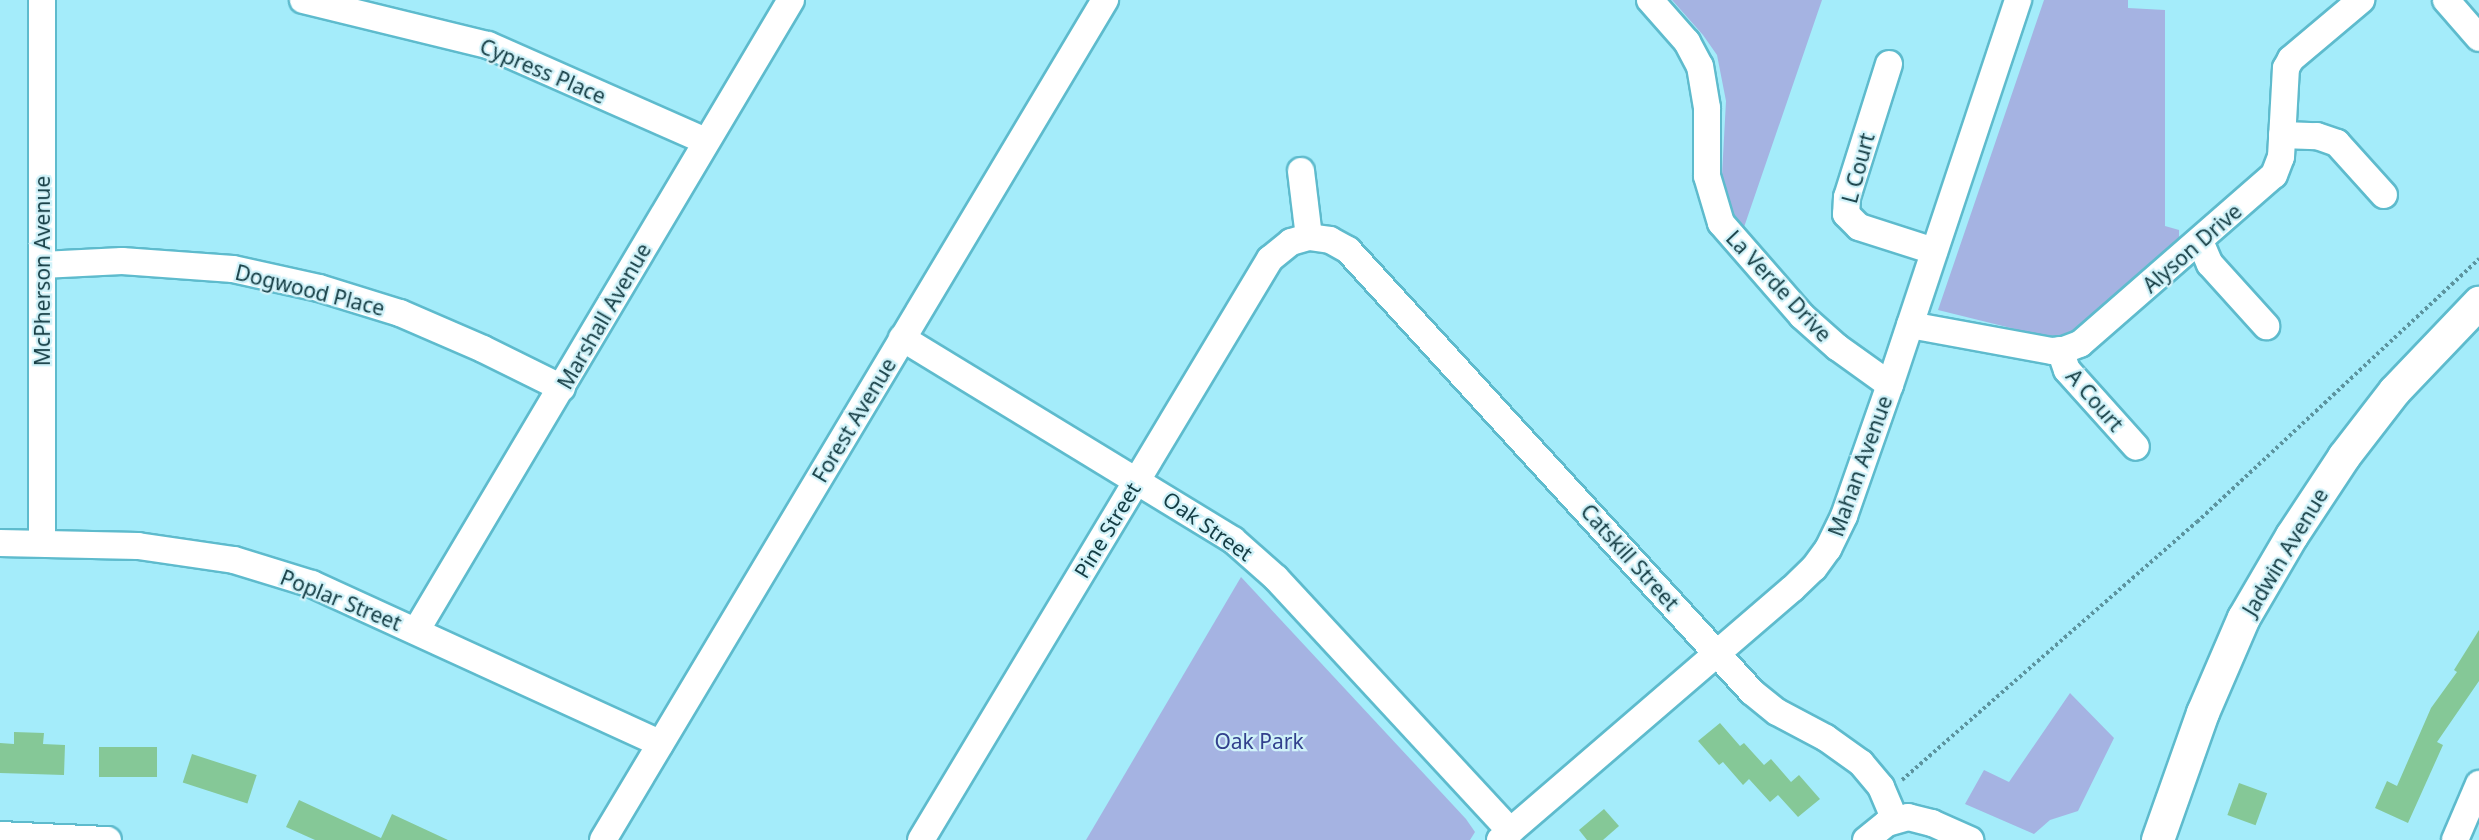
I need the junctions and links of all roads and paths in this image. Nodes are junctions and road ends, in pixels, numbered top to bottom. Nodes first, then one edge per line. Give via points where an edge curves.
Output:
1 (42, 0) edge
2 (303, 0) edge
3 (791, 0) edge
4 (1105, 0) edge
5 (1650, 0) edge
6 (2018, 0) edge
7 (2361, 0) edge
8 (2446, 0) edge
9 (2479, 39) edge
10 (1889, 64) dead end
11 (2282, 135) junction
12 (706, 141) junction
13 (1301, 171) dead end
14 (2384, 195) dead end
15 (1309, 237) junction
16 (2200, 241) junction
17 (1934, 251) junction
18 (2479, 259) edge
19 (42, 264) junction
20 (2479, 303) edge
21 (1910, 325) junction
22 (2266, 326) dead end
23 (902, 338) junction
24 (2060, 350) junction
25 (1890, 385) junction
26 (562, 388) junction
27 (2136, 447) dead end
28 (1138, 480) junction
29 (42, 542) junction
30 (0, 543) edge
31 (416, 631) junction
32 (1717, 653) junction
33 (660, 743) junction
34 (1901, 780) dead end
35 (2479, 784) edge
36 (1895, 820) junction
37 (0, 835) edge
38 (1505, 836) edge
39 (108, 840) edge
40 (603, 840) edge
41 (921, 840) edge
42 (1866, 840) edge
43 (1970, 840) edge
44 (2158, 840) edge
45 (2455, 840) edge

1 - 19 street, McPherson Avenue
2 - 12 street, Cypress Place via 488,45
3 - 12 street, Marshall Avenue
4 - 23 street, Forest Avenue
5 - 25 street, La Verde Drive via 1687,42 1700,66 1707,108 1707,176 1721,223 1802,316
6 - 17 street, Mahan Avenue
7 - 11 street, Alyson Drive via 2288,63 2283,80
8 - 9 street
10 - 17 street, L Court via 1847,197 1846,214 1859,226
11 - 14 street via 2318,136 2337,143
11 - 16 street, Alyson Drive via 2277,170
12 - 26 street, Marshall Avenue
13 - 15 street
15 - 28 street, Pine Street via 1291,242 1270,259
15 - 32 street, Catskill Street via 1330,240 1348,250
16 - 22 street via 2210,264
16 - 24 street, Alyson Drive via 2080,344
17 - 21 street, Mahan Avenue
18 - 34 path via 2197,522
19 - 26 street, Dogwood Place via 122,261 233,268 400,313
19 - 29 street, McPherson Avenue
20 - 44 main road, Jadwin Avenue via 2395,391 2292,536 2240,628 2203,713
21 - 24 street
21 - 25 street, Mahan Avenue
23 - 28 street, Oak Street
23 - 33 street, Forest Avenue
24 - 27 street, A Court via 2067,370
25 - 32 street, Mahan Avenue via 1844,516 1828,549 1792,589
26 - 31 street, Marshall Avenue
28 - 38 street, Oak Street via 1198,516 1256,559
28 - 41 street, Pine Street
29 - 30 street, Poplar Street
29 - 31 street, Poplar Street via 138,546 234,560 312,584
31 - 33 street, Poplar Street
32 - 36 street, Catskill Street via 1764,703 1853,756 1881,787
32 - 38 street, Mahan Avenue
33 - 40 street, Forest Avenue
35 - 45 street
36 - 42 street
36 - 43 street via 1920,819
37 - 39 street

